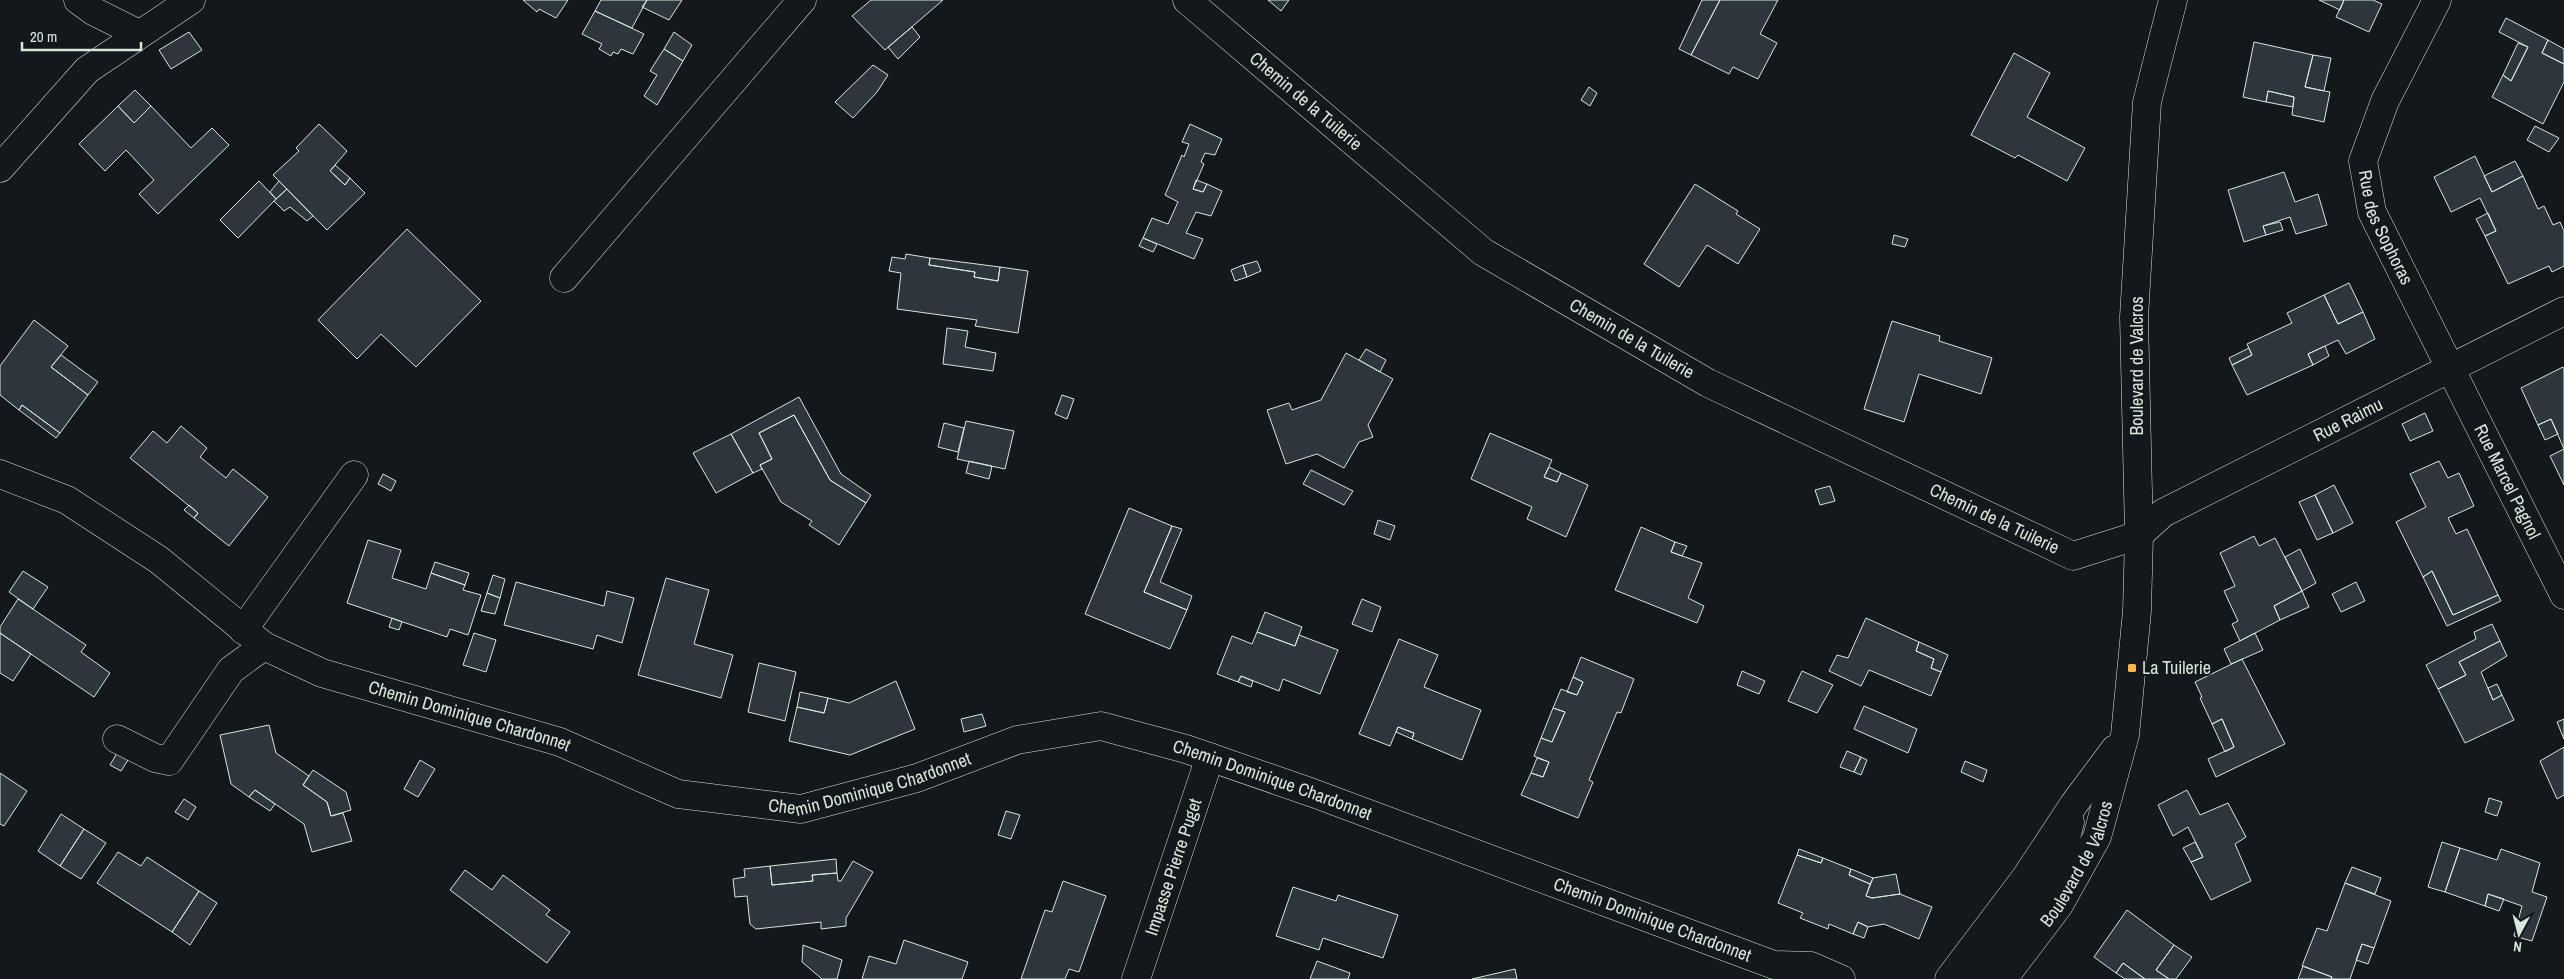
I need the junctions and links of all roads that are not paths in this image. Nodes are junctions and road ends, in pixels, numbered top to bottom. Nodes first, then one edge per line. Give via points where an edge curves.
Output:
1 (78, 0) edge
2 (191, 0) edge
3 (802, 0) edge
4 (1187, 0) edge
5 (2173, 0) edge
6 (2437, 0) edge
7 (139, 34) junction
8 (0, 168) edge
9 (564, 278) dead end
10 (2564, 311) edge
11 (2450, 368) junction
12 (0, 474) edge
13 (354, 475) dead end
14 (2140, 536) junction
15 (2564, 595) edge
16 (253, 638) junction
17 (2125, 736) junction
18 (117, 738) dead end
19 (1210, 757) junction
20 (2074, 804) junction
21 (1780, 972) edge
22 (1950, 978) edge
23 (1987, 978) edge
24 (1136, 979) edge
25 (1841, 979) edge

1 - 7 street
2 - 7 street
3 - 9 street
4 - 14 street, Chemin de la Tuilerie via 1483,252 1708,383 2073,556
5 - 14 street, Boulevard de Valcros via 2147,102 2134,317
6 - 11 street, Rue des Sophoras via 2385,101 2363,161 2372,212
7 - 8 street via 87,70
10 - 11 street, Rue Raimu
11 - 14 street, Rue Raimu via 2163,513
11 - 15 street, Rue Marcel Pagnol
12 - 16 street, Chemin Dominique Chardonnet via 67,500 159,560
13 - 16 street
14 - 17 street, Boulevard de Valcros via 2138,611
16 - 18 street via 169,761 155,758
16 - 19 street, Chemin Dominique Chardonnet via 322,673 560,742 678,794 801,809 916,778 1017,740 1101,726
17 - 20 street, Boulevard de Valcros
17 - 23 street, Boulevard de Valcros via 2097,837 2059,905
19 - 21 street, Chemin Dominique Chardonnet via 1313,793
19 - 24 street, Impasse Pierre Puget
20 - 22 street, Boulevard de Valcros via 2026,877
20 - 23 street, Boulevard de Valcros via 2061,858
21 - 25 street, Chemin Dominique Chardonnet via 1811,966
22 - 23 street via 1970,974

